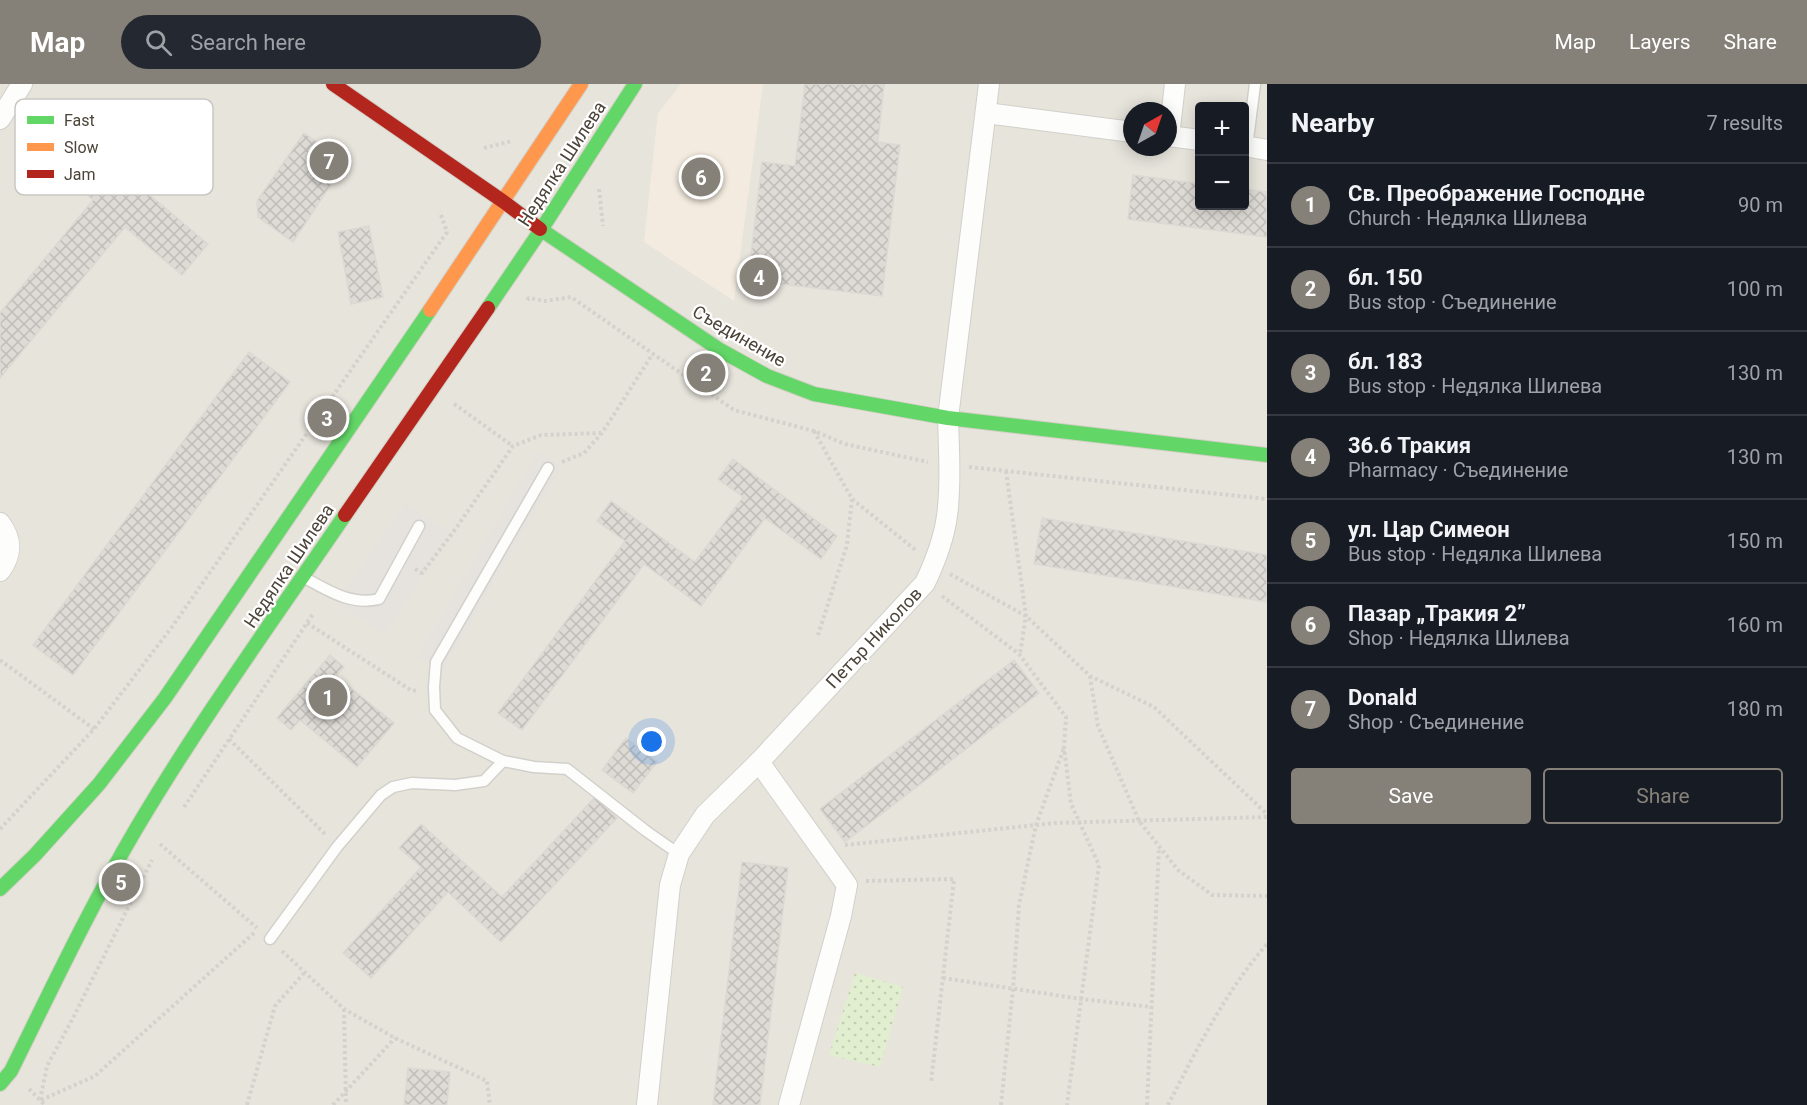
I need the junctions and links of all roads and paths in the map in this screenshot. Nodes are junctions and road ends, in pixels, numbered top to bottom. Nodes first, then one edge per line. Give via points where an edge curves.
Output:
1 (22, 84) edge
2 (333, 84) edge
3 (581, 84) edge
4 (635, 84) edge
5 (989, 84) edge
6 (1175, 84) edge
7 (1255, 84) edge
8 (1173, 102) edge
9 (986, 113) junction
10 (0, 119) edge
11 (1249, 126) edge
12 (1123, 131) edge
13 (1177, 137) edge
14 (1195, 139) edge
15 (516, 140) dead end
16 (1249, 147) edge
17 (484, 148) dead end
18 (1267, 150) edge
19 (599, 189) dead end
20 (504, 201) junction
21 (440, 212) dead end
22 (603, 226) dead end
23 (541, 230) junction
24 (522, 308) dead end
25 (652, 355) junction
26 (447, 413) dead end
27 (948, 417) junction
28 (814, 431) junction
29 (602, 433) junction
30 (513, 446) junction
31 (1267, 455) edge
32 (933, 462) dead end
33 (548, 468) joint
34 (990, 469) dead end
35 (1006, 471) junction
36 (852, 499) junction
37 (1267, 499) edge
38 (0, 523) edge
39 (419, 526) dead end
40 (402, 560) junction
41 (933, 565) junction
42 (0, 571) edge
43 (303, 577) junction
44 (925, 583) junction
45 (326, 590) junction
46 (1026, 616) junction
47 (307, 623) junction
48 (818, 634) dead end
49 (1020, 654) junction
50 (0, 660) edge
51 (1090, 676) junction
52 (434, 687) junction
53 (94, 729) junction
54 (229, 739) junction
55 (1064, 747) junction
56 (503, 761) junction
57 (759, 762) junction
58 (179, 815) dead end
59 (1267, 815) edge
60 (1080, 821) junction
61 (1139, 821) junction
62 (1036, 825) junction
63 (0, 829) edge
64 (166, 835) dead end
65 (160, 844) junction
66 (337, 846) junction
67 (1159, 847) junction
68 (820, 848) junction
69 (679, 854) junction
70 (844, 881) junction
71 (0, 889) edge
72 (1267, 896) edge
73 (258, 929) junction
74 (270, 939) junction
75 (1267, 944) edge
76 (304, 973) junction
77 (943, 978) junction
78 (1013, 989) junction
79 (1081, 999) junction
80 (1152, 1007) junction
81 (344, 1009) junction
82 (395, 1038) junction
83 (932, 1083) dead end
84 (0, 1084) edge
85 (345, 1091) junction
86 (40, 1100) junction
87 (45, 1105) edge
88 (247, 1105) edge
89 (333, 1105) edge
90 (346, 1105) edge
91 (490, 1105) edge
92 (647, 1105) edge
93 (789, 1105) edge
94 (1001, 1105) edge
95 (1066, 1105) edge
96 (1147, 1105) edge
97 (1168, 1105) edge

1 - 10 street
2 - 20 street, Съединение
3 - 20 street, Недялка Шилева
4 - 23 street, Недялка Шилева
5 - 9 street, Петър Николов
6 - 8 street
7 - 11 lane
9 - 12 street
9 - 27 street, Петър Николов
13 - 14 street
15 - 17 path
16 - 18 street
19 - 22 path
20 - 23 street, Съединение
20 - 71 street, Недялка Шилева via 165,698 99,784
21 - 53 path via 447,232 172,627
23 - 27 street, Съединение via 720,350 767,376 814,394
23 - 43 street, Недялка Шилева
24 - 25 path via 529,298 545,301 571,297
25 - 28 path via 734,410
25 - 29 path
26 - 30 path via 453,403
27 - 31 street, Съединение
27 - 41 street, Петър Николов via 947,517
28 - 32 path via 845,444
28 - 36 path
29 - 30 path via 541,435
29 - 33 path via 584,453
30 - 40 path via 422,573
33 - 52 lane via 436,662
34 - 35 path
35 - 37 path
35 - 46 path
36 - 41 path
36 - 48 path via 847,544
38 - 42 street via 10,542 6,563
39 - 40 lane
40 - 45 lane via 379,599 351,600
41 - 44 street, Петър Николов
41 - 46 path
43 - 45 lane
43 - 84 street, Недялка Шилева via 136,828
44 - 49 path
44 - 57 street, Петър Николов
45 - 47 path
46 - 49 path
46 - 51 path
47 - 52 path via 412,691
47 - 54 path
49 - 55 path via 1066,717
50 - 53 path
51 - 59 path via 1154,707
51 - 61 path via 1098,726
52 - 56 lane via 435,710 457,738
53 - 63 path
54 - 58 path
54 - 66 path
55 - 60 path via 1071,804
55 - 62 path
56 - 66 lane via 484,781 455,786 412,783 393,787 381,795
56 - 69 lane via 567,769
57 - 68 street
57 - 69 street, Петър Николов via 705,815
59 - 61 path
60 - 61 path
60 - 62 path
60 - 79 path via 1099,865
61 - 67 path
62 - 68 path
62 - 78 path via 1019,905
64 - 65 path
65 - 73 path
65 - 86 path via 47,1066
66 - 74 lane
67 - 72 path via 1178,870 1212,895
67 - 80 path
68 - 70 street
69 - 92 street, Петър Николов via 670,885
70 - 77 path via 954,879
70 - 93 street via 847,885 841,916
73 - 74 path
73 - 86 path via 95,1076
74 - 76 path
75 - 97 path via 1227,996
76 - 81 path
76 - 88 path via 275,1006
77 - 78 path
77 - 83 path
78 - 79 path
78 - 94 path
79 - 80 path
79 - 95 path
80 - 96 path
81 - 82 path
81 - 85 path
82 - 85 path
82 - 91 path via 487,1081
85 - 89 path
85 - 90 path
86 - 87 path

